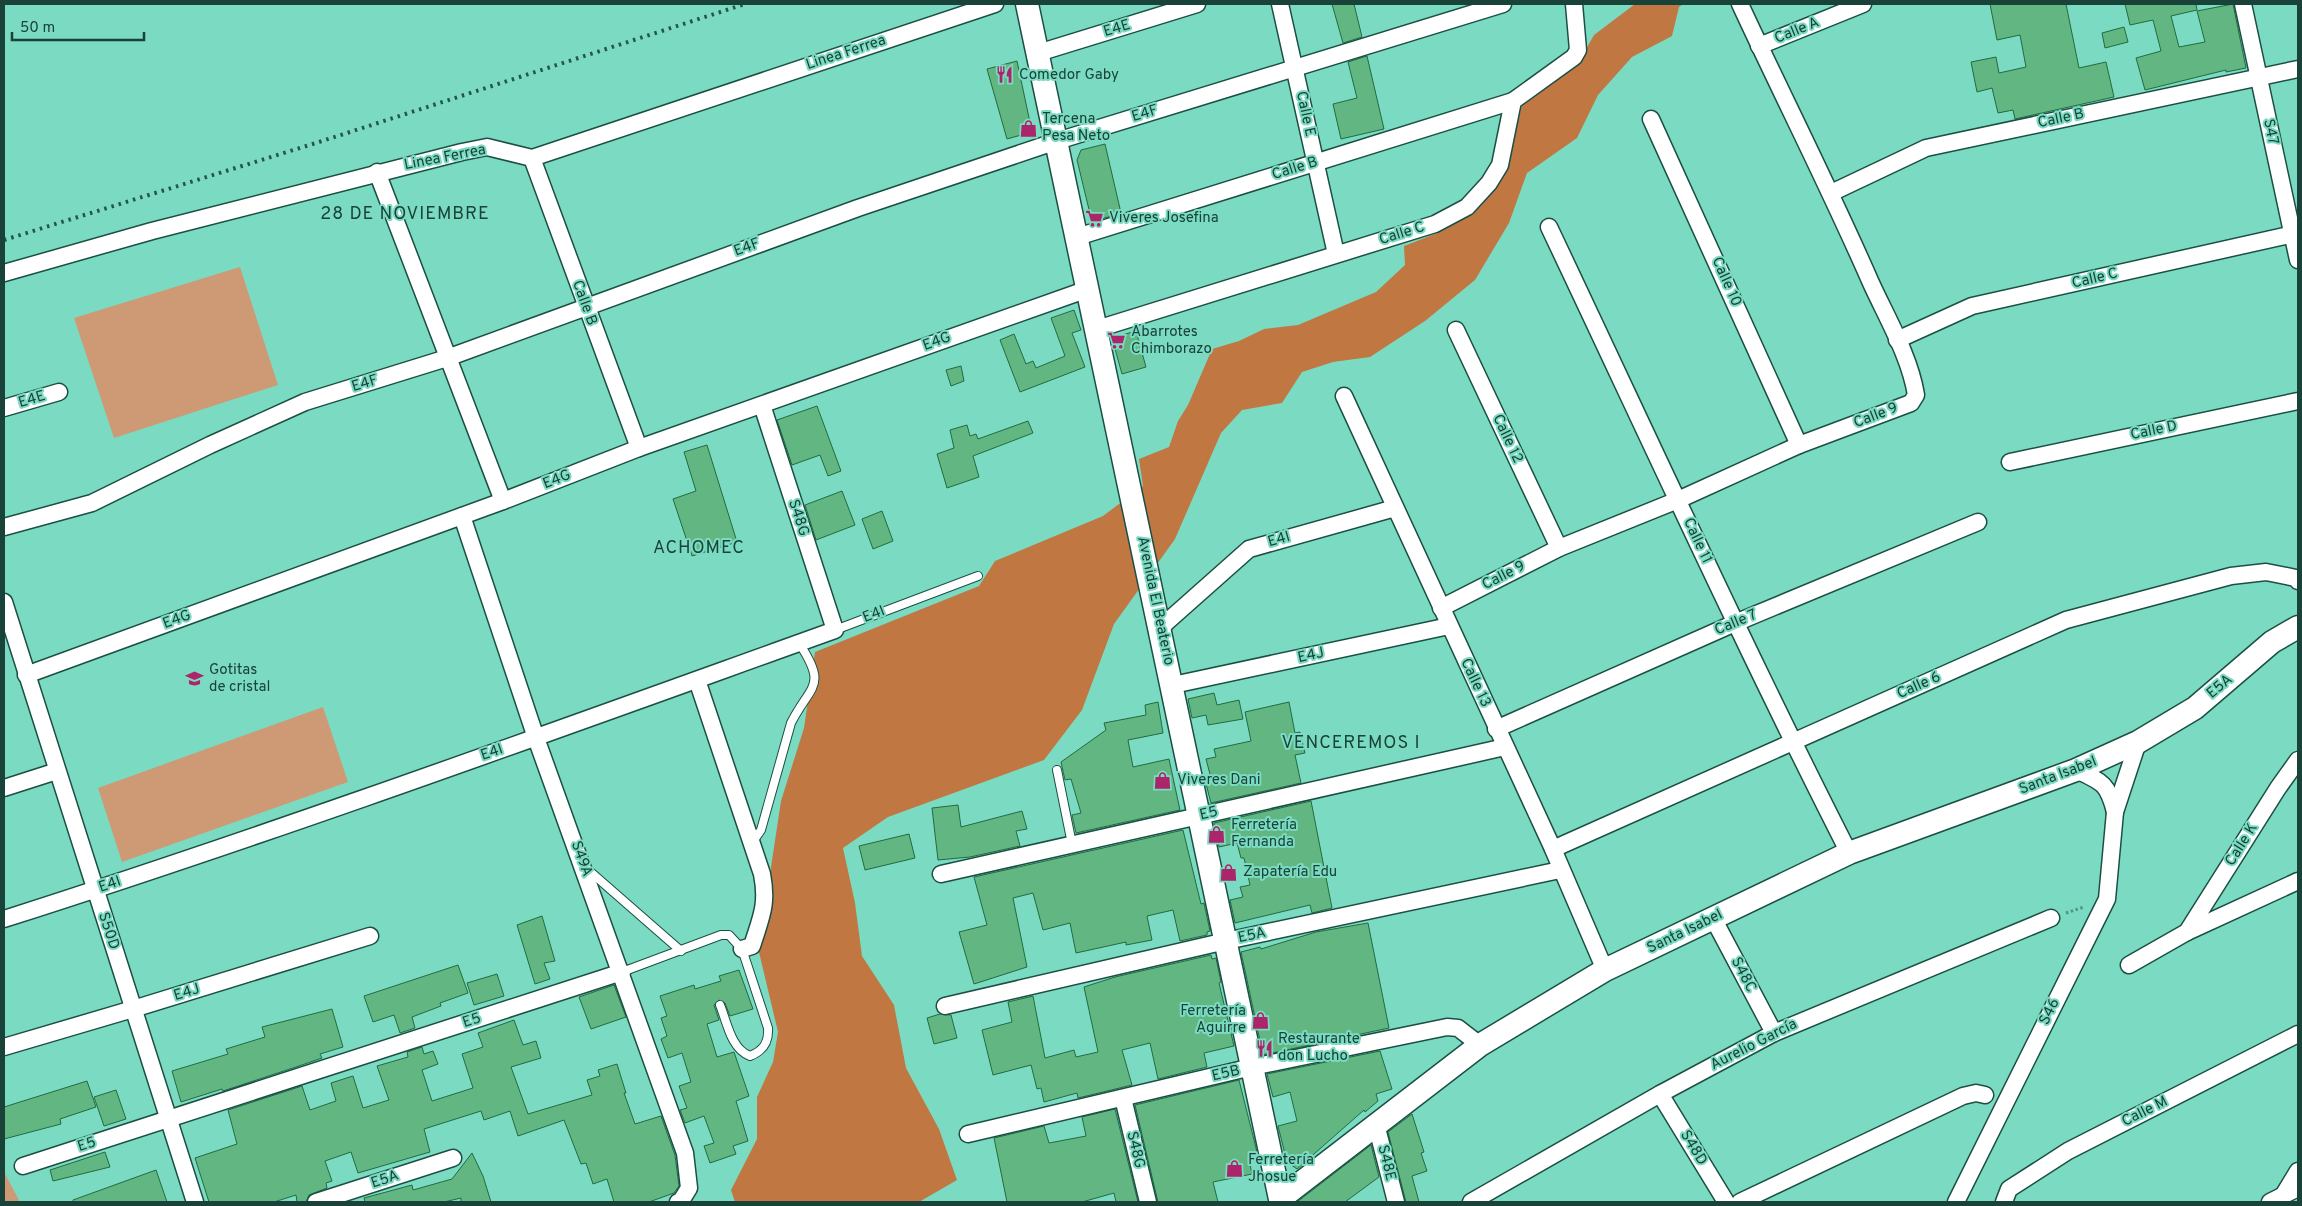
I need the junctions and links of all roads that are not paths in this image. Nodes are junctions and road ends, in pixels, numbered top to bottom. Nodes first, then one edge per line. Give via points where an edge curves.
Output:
1 (995, 4) edge
2 (1027, 4) edge
3 (1197, 4) edge
4 (1280, 4) edge
5 (1503, 4) edge
6 (1574, 4) edge
7 (1740, 4) edge
8 (1863, 4) edge
9 (2243, 4) edge
10 (1760, 46) junction
11 (1038, 53) junction
12 (1294, 68) junction
13 (2298, 69) edge
14 (2257, 77) junction
15 (1513, 101) junction
16 (1651, 119) dead end
17 (1057, 141) junction
18 (532, 158) junction
19 (1315, 163) junction
20 (377, 172) junction
21 (1831, 192) junction
22 (1549, 227) dead end
23 (2295, 234) edge
24 (1077, 237) junction
25 (1336, 254) junction
26 (2298, 260) edge
27 (4, 273) edge
28 (1088, 289) junction
29 (586, 308) junction
30 (1097, 329) junction
31 (1456, 330) dead end
32 (1897, 340) junction
33 (447, 358) junction
34 (59, 392) dead end
35 (1344, 396) dead end
36 (2298, 401) edge
37 (762, 405) junction
38 (4, 408) edge
39 (1799, 446) junction
40 (639, 448) junction
41 (2010, 462) dead end
42 (1678, 500) junction
43 (503, 501) junction
44 (1395, 508) junction
45 (462, 516) junction
46 (1978, 522) dead end
47 (4, 527) edge
48 (1559, 548) junction
49 (978, 576) dead end
50 (2298, 581) edge
51 (4, 602) edge
52 (1441, 608) junction
53 (1736, 623) junction
54 (1449, 626) junction
55 (2298, 627) edge
56 (1160, 628) junction
57 (835, 630) junction
58 (799, 643) junction
59 (11, 652) edge
60 (26, 675) junction
61 (697, 680) junction
62 (1173, 685) junction
63 (1496, 729) junction
64 (536, 738) junction
65 (2138, 742) junction
66 (1793, 743) junction
67 (1505, 747) junction
68 (2298, 760) edge
69 (1057, 770) dead end
70 (2076, 770) junction
71 (57, 771) junction
72 (4, 788) edge
73 (2115, 812) junction
74 (1200, 816) junction
75 (752, 843) junction
76 (1072, 844) junction
77 (1553, 849) junction
78 (1849, 853) junction
79 (584, 866) junction
80 (1560, 870) junction
81 (941, 874) dead end
82 (2298, 881) edge
83 (95, 890) junction
84 (1713, 918) junction
85 (2052, 918) road end
86 (4, 919) edge
87 (2187, 932) junction
88 (370, 936) dead end
89 (1226, 941) junction
90 (742, 949) junction
91 (680, 951) junction
92 (2129, 966) dead end
93 (1605, 970) junction
94 (622, 972) junction
95 (720, 1005) dead end
96 (945, 1006) dead end
97 (134, 1010) junction
98 (1774, 1033) junction
99 (2298, 1034) edge
100 (1480, 1045) junction
101 (4, 1047) edge
102 (1252, 1068) junction
103 (1660, 1094) junction
104 (1985, 1095) dead end
105 (1123, 1098) junction
106 (168, 1119) junction
107 (1376, 1124) junction
108 (968, 1134) dead end
109 (453, 1158) dead end
110 (23, 1166) dead end
111 (2298, 1171) edge
112 (2284, 1195) edge
113 (1278, 1201) edge
114 (195, 1202) edge
115 (316, 1202) edge
116 (679, 1202) edge
117 (1148, 1202) edge
118 (1396, 1202) edge
119 (1471, 1202) edge
120 (1726, 1202) edge
121 (1740, 1202) edge
122 (1956, 1202) edge
123 (2004, 1202) edge

1 - 18 street, Linea Ferrea
2 - 11 street, Avenida El Beaterio
3 - 11 street, E4E
4 - 12 street, Calle E
5 - 12 street, E4F
6 - 15 street via 1578,50
7 - 10 street, Calle 9
8 - 10 street, Calle A
9 - 14 street, S47
10 - 21 street, Calle 9
11 - 17 street, Avenida El Beaterio
12 - 17 street, E4F
12 - 19 street, Calle E
13 - 14 street, Calle B
14 - 21 street, Calle B via 1926,148
14 - 23 street, S47
15 - 19 street, Calle B
15 - 25 street, Calle C via 1500,165 1467,207 1435,224
16 - 39 street, Calle 10
17 - 24 street, Avenida El Beaterio
17 - 29 street, E4F via 858,208
18 - 20 street, Linea Ferrea via 487,147
18 - 29 street, Calle B
19 - 24 street, Calle B
19 - 25 street, Calle E
20 - 27 street, Linea Ferrea
20 - 33 street
21 - 32 street, Calle 9
22 - 42 street, Calle 11
23 - 26 street, S47
23 - 32 street, Calle C via 1972,306
24 - 28 street, Avenida El Beaterio
25 - 30 street, Calle C
28 - 30 street, Avenida El Beaterio
28 - 37 street, E4G
29 - 33 street, E4F
29 - 40 street, Calle B
30 - 56 street, Avenida El Beaterio
31 - 48 street, Calle 12
32 - 39 street, Calle 9 via 1914,382 1916,395 1911,403
33 - 43 street
33 - 47 street, E4F via 305,402 92,503
34 - 38 street, E4E
35 - 44 street, Calle 13
36 - 41 street, Calle D
37 - 40 street, E4G
37 - 57 street, S48G
39 - 42 street, Calle 9
40 - 43 street, E4G
42 - 48 street, Calle 9
42 - 53 street, Calle 11
43 - 45 street, E4G
44 - 52 street, Calle 13
44 - 56 street, E4I via 1249,550
45 - 60 street, E4G
45 - 64 street, S49A
46 - 53 street, Calle 7
48 - 52 street, Calle 9
49 - 57 lane, E4I
50 - 66 street, Calle 6 via 2266,572 2231,576 2066,620
51 - 59 street, S50D
52 - 54 street, Calle 13
53 - 63 street, Calle 7
53 - 66 street, Calle 11
54 - 62 street, E4J
54 - 63 street, Calle 13
55 - 65 street, E5A via 2272,642 2195,708
56 - 62 street, Avenida El Beaterio
57 - 58 street, E4I
58 - 61 street, E4I
58 - 75 lane via 815,672 814,688 791,724 761,830
59 - 60 street, S50D
60 - 71 street, S50D
61 - 64 street, E4I
61 - 75 street
62 - 74 street, Avenida El Beaterio
63 - 67 street, Calle 13
64 - 79 street, S49A
64 - 83 street, E4I
65 - 70 street, Santa Isabel
65 - 73 street, S46
66 - 77 street, Calle 6
66 - 78 street, Calle 11
67 - 74 street, E5
67 - 77 street, Calle 13
68 - 87 street, Calle K
69 - 76 lane
70 - 73 street, S46 via 2097,779 2110,792
70 - 78 street, Santa Isabel
71 - 72 street
71 - 83 street, S50D
73 - 122 street, S46 via 2107,899
74 - 76 street, E5
74 - 89 street, Avenida El Beaterio
75 - 90 street via 766,894 752,946
76 - 81 street, E5
77 - 80 street, Calle 13
78 - 84 street, Santa Isabel
79 - 91 lane
79 - 94 street, S49A
80 - 89 street, E5A
80 - 93 street, Calle 13
82 - 87 street, Calle K
83 - 86 street, E4I
83 - 97 street, S50D
84 - 93 street, Santa Isabel
84 - 98 street, S48C
85 - 98 street, Aurelio García
87 - 92 street, Calle K
88 - 97 street, E4J
89 - 96 street, E5A
89 - 102 street, Avenida El Beaterio
90 - 91 lane, E5 via 729,935 721,935
90 - 95 lane via 768,1028 768,1037 760,1052 750,1056 742,1053
91 - 94 lane, E5
93 - 100 street, Santa Isabel
94 - 106 street, E5
94 - 116 street, S49A via 685,1153 689,1188
97 - 101 street, E4J
97 - 106 street, S50D
98 - 103 street, Aurelio García
99 - 123 street, Calle M via 2068,1151 2009,1189
100 - 102 street, E5B via 1458,1028 1447,1027
100 - 107 street, Santa Isabel
102 - 105 street, E5B
102 - 113 street, Avenida El Beaterio
103 - 119 street, Aurelio García
103 - 120 street, S48D
104 - 121 street via 1963,1096
105 - 108 street, E5B
105 - 117 street, S48G
106 - 110 street, E5
106 - 114 street, S50D
107 - 113 street, Santa Isabel
107 - 118 street, S48E
109 - 115 street, E5A
111 - 112 street

